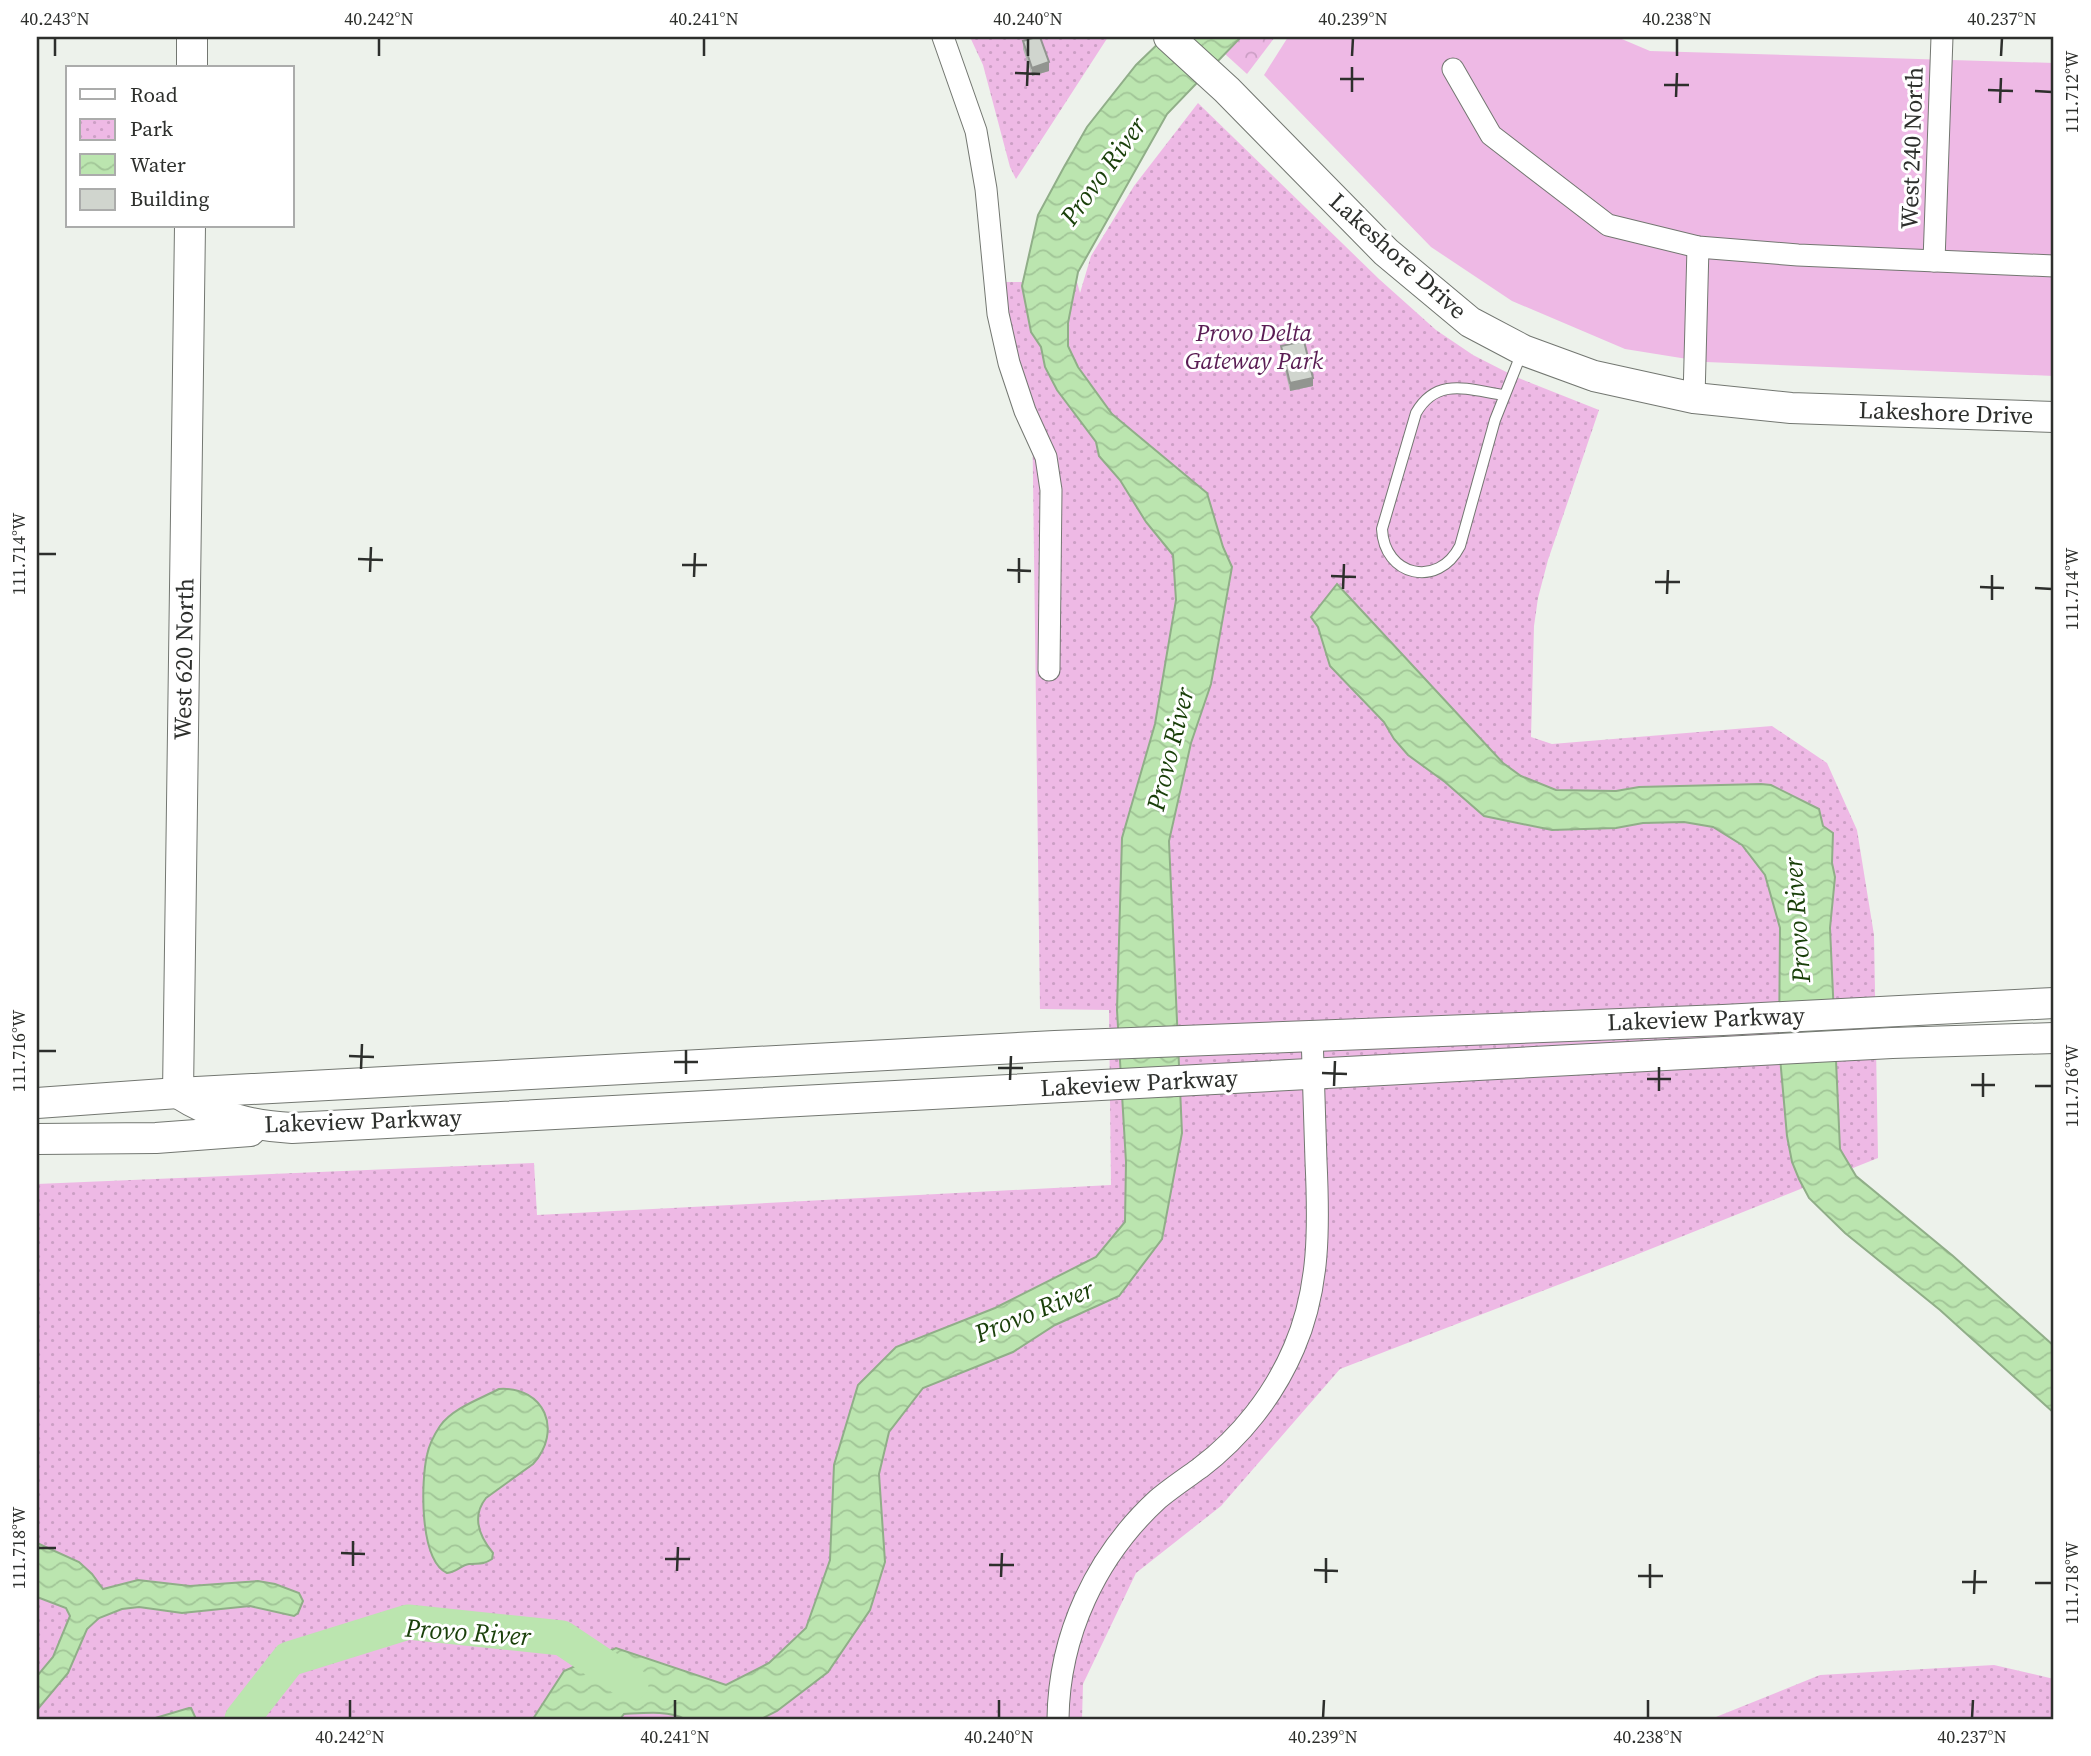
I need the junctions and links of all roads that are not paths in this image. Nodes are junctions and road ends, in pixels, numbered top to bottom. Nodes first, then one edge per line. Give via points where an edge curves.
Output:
1 (192, 37) edge
2 (943, 37) edge
3 (1169, 37) edge
4 (1942, 37) edge
5 (192, 66) edge
6 (1453, 69) dead end
7 (190, 228) edge
8 (1698, 247) junction
9 (1934, 261) junction
10 (2054, 266) edge
11 (1523, 350) junction
12 (1504, 395) junction
13 (1694, 398) junction
14 (2054, 418) edge
15 (1049, 670) dead end
16 (2054, 1003) edge
17 (1312, 1034) junction
18 (2054, 1038) edge
19 (1313, 1074) junction
20 (178, 1093) junction
21 (37, 1104) edge
22 (292, 1128) junction
23 (37, 1139) edge
24 (1058, 1719) edge

1 - 5 street
2 - 15 street via 978,141 998,313 1009,363 1046,457 1051,490
3 - 11 street, Lakeshore Drive via 1386,252 1470,322
4 - 9 street, West 240 North
6 - 8 street via 1491,135 1608,225
7 - 20 street, West 620 North
8 - 9 street
8 - 13 street
9 - 10 street
11 - 12 lane
11 - 13 street, Lakeshore Drive via 1594,376
12 - 12 lane via 1456,555 1431,571 1403,567 1389,555 1382,528 1421,404 1436,391 1452,388
13 - 14 street, Lakeshore Drive via 1791,408
16 - 17 street, Lakeview Parkway
17 - 19 street
17 - 20 street, Lakeview Parkway
18 - 19 street, Lakeview Parkway
19 - 22 street, Lakeview Parkway
19 - 24 street via 1319,1240 1308,1305 1294,1348 1273,1389 1242,1430 1160,1497 1109,1556 1073,1628
20 - 21 street
20 - 22 street, Lakeview Parkway via 224,1117
22 - 23 street via 156,1138

